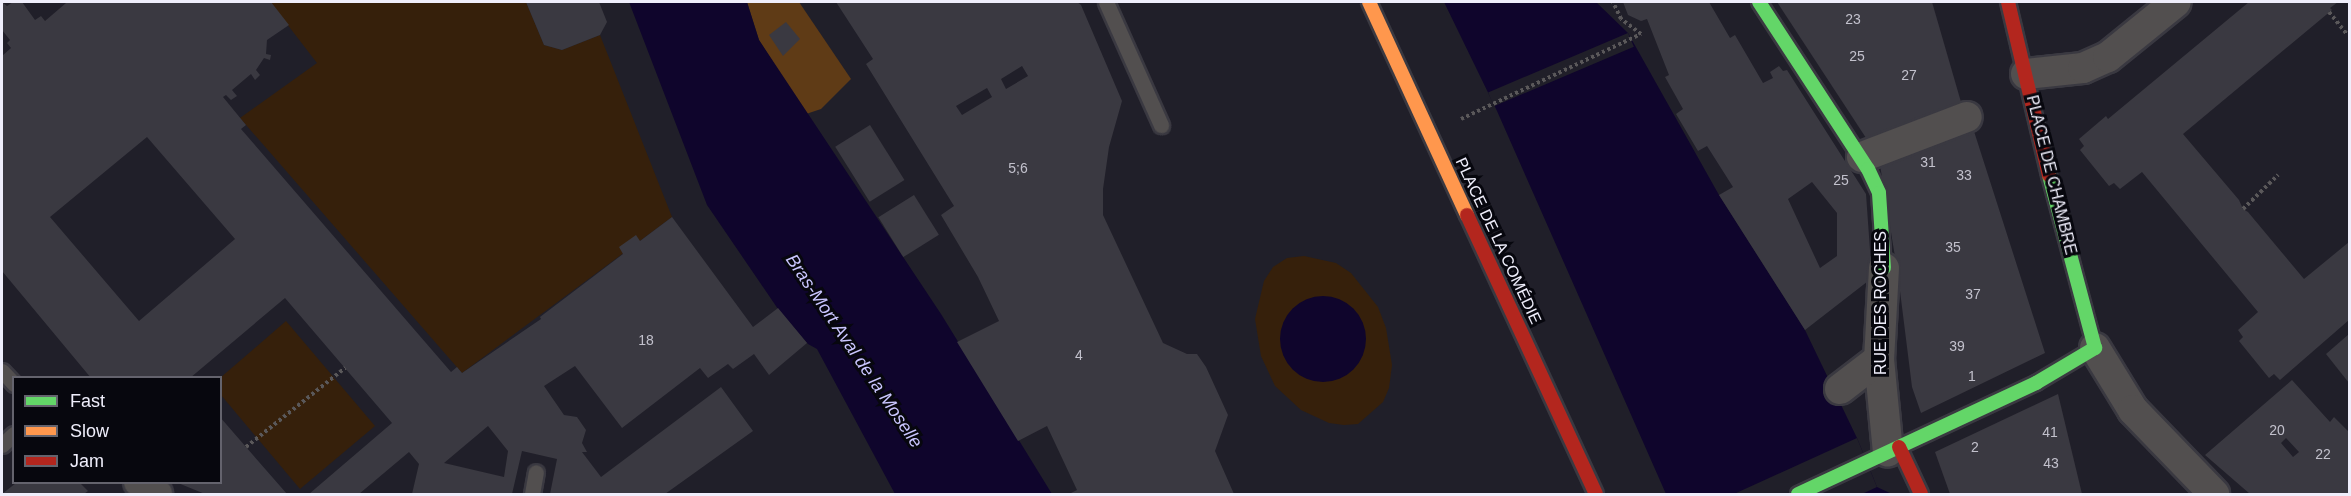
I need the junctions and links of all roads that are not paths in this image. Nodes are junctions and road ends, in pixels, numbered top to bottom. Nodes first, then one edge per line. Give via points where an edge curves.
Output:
1 (1106, 2) edge
2 (1369, 2) edge
3 (1759, 2) edge
4 (2008, 2) edge
5 (2176, 2) edge
6 (2026, 74) junction
7 (1967, 117) dead end
8 (1161, 125) dead end
9 (1862, 157) junction
10 (1884, 268) joint
11 (2095, 348) junction
12 (1879, 359) junction
13 (1840, 389) dead end
14 (1894, 450) junction
15 (536, 472) dead end
16 (140, 484) edge
17 (2213, 494) edge
18 (157, 495) edge
19 (532, 495) edge
20 (1596, 495) edge
21 (1798, 495) edge
22 (1922, 495) edge

1 - 8 lane
2 - 20 street, PLACE DE LA COMÉDIE
3 - 9 street, RUE DES ROCHES
4 - 6 street, PLACE DE CHAMBRE
5 - 6 street via 2108,57 2083,68
6 - 11 street, PLACE DE CHAMBRE
7 - 9 street
9 - 10 street, RUE DES ROCHES via 1879,193
10 - 12 street, RUE DES ROCHES
11 - 14 street
11 - 17 street, PLACE DE CHAMBRE via 2133,410
12 - 13 street
12 - 14 street, RUE DES ROCHES
14 - 21 street
14 - 22 street
15 - 19 lane
16 - 18 street

